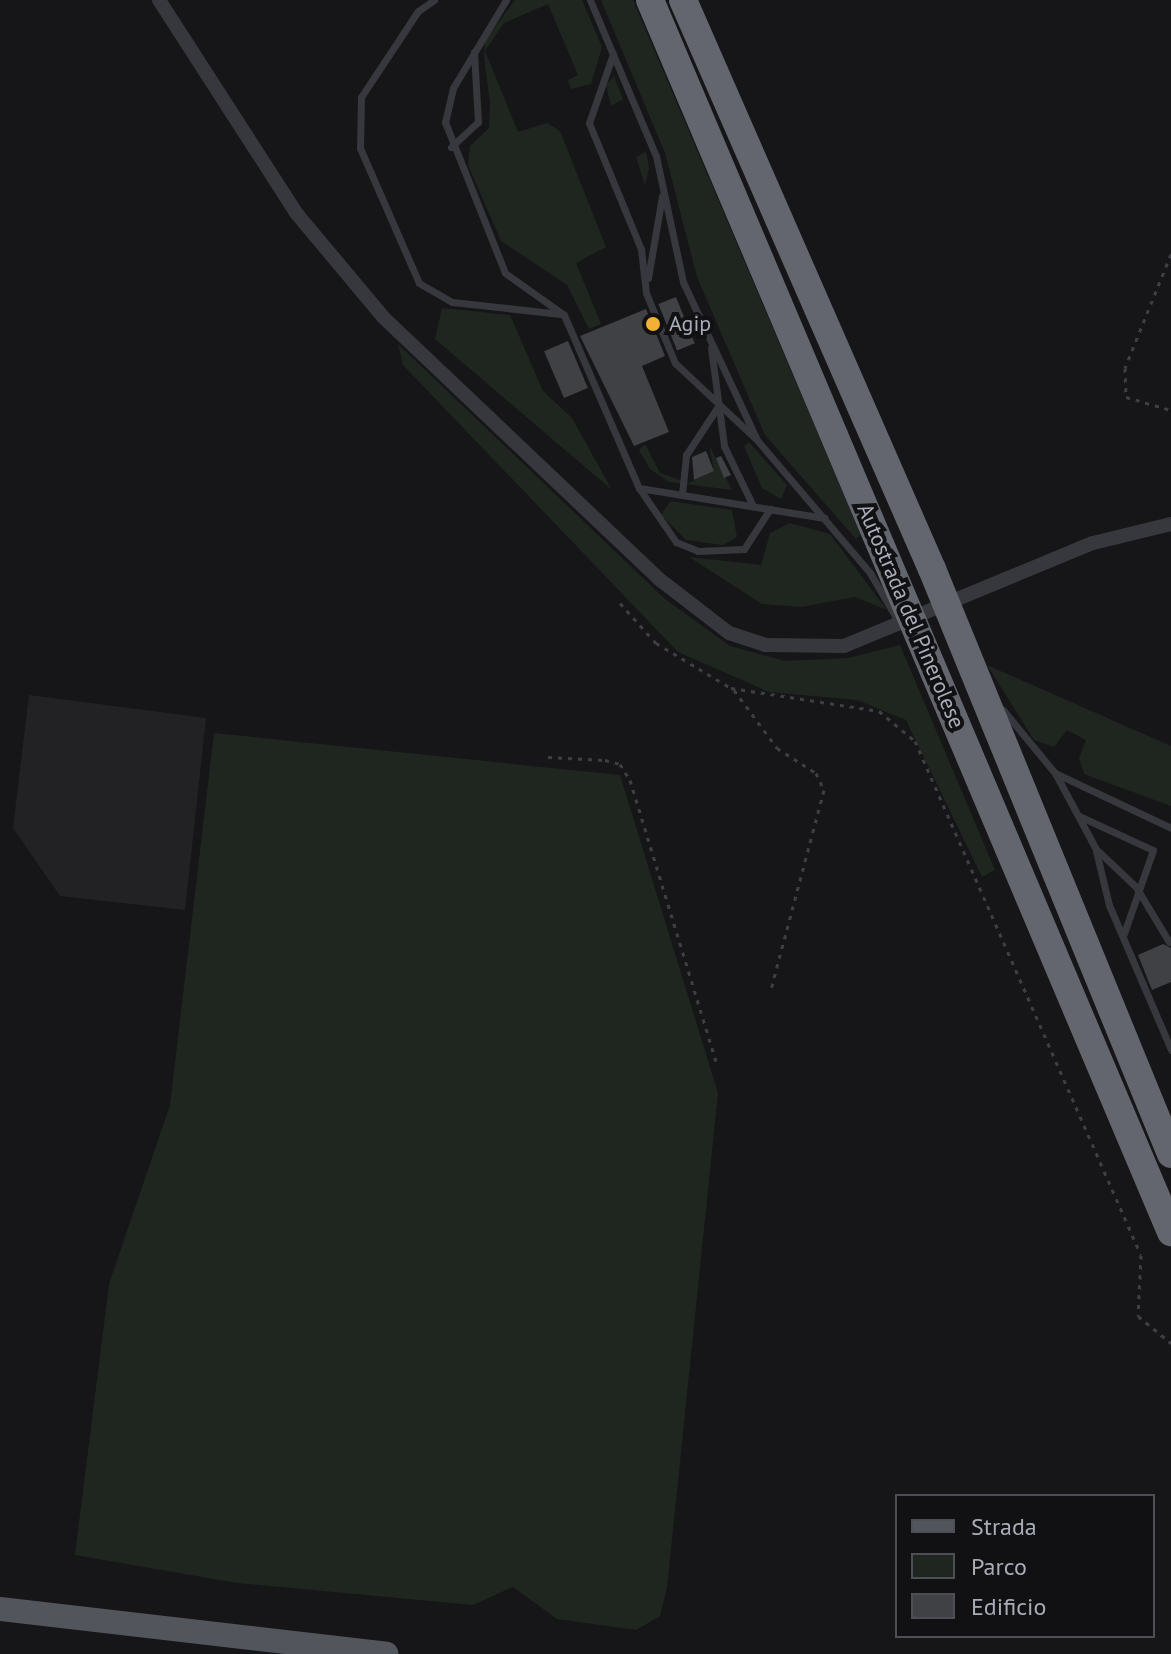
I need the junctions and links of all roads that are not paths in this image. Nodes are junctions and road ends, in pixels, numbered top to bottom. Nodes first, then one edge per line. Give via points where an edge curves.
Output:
1 (159, 0) edge
2 (434, 0) edge
3 (506, 0) edge
4 (590, 0) edge
5 (650, 0) edge
6 (683, 0) edge
7 (473, 49) junction
8 (613, 54) junction
9 (451, 147) junction
10 (663, 190) junction
11 (646, 293) junction
12 (564, 315) junction
13 (711, 342) junction
14 (717, 408) junction
15 (757, 440) junction
16 (639, 488) junction
17 (682, 494) junction
18 (753, 506) junction
19 (770, 509) junction
20 (825, 518) junction
21 (1171, 524) edge
22 (932, 569) junction
23 (1055, 773) junction
24 (1079, 816) junction
25 (1171, 828) edge
26 (1096, 849) junction
27 (1136, 887) junction
28 (1045, 938) junction
29 (1123, 938) junction
30 (1169, 942) dead end
31 (1171, 1050) edge
32 (1171, 1154) edge
33 (1171, 1232) edge
34 (0, 1609) edge
35 (386, 1654) edge

1 - 21 street via 330,258 383,317 693,609 765,645 844,646 885,634 1093,543
2 - 12 lane via 418,11 361,97 360,148 419,283 430,293
3 - 7 lane
4 - 8 lane
5 - 28 highway, Autostrada del Pinerolese
6 - 22 highway, Autostrada del Pinerolese
7 - 9 lane via 445,122
7 - 9 lane via 478,122
8 - 10 lane
8 - 11 lane via 589,123 641,249
9 - 12 lane via 505,273
10 - 11 lane
10 - 13 lane via 683,282
11 - 14 lane via 675,363
12 - 16 lane
13 - 14 lane
13 - 15 lane
14 - 15 lane
14 - 17 lane via 686,455
14 - 18 lane via 724,446
15 - 20 lane
16 - 17 lane
16 - 19 lane via 676,542 698,551 744,549
17 - 18 lane
18 - 19 lane
19 - 20 lane
20 - 28 lane via 870,573 907,637
22 - 23 lane via 998,703
22 - 32 highway, Autostrada del Pinerolese
23 - 24 lane
23 - 25 lane
24 - 26 lane
24 - 27 lane via 1152,847
26 - 27 lane
26 - 29 lane
27 - 29 lane
27 - 30 lane
28 - 33 highway, Autostrada del Pinerolese
29 - 31 lane
34 - 35 main road

